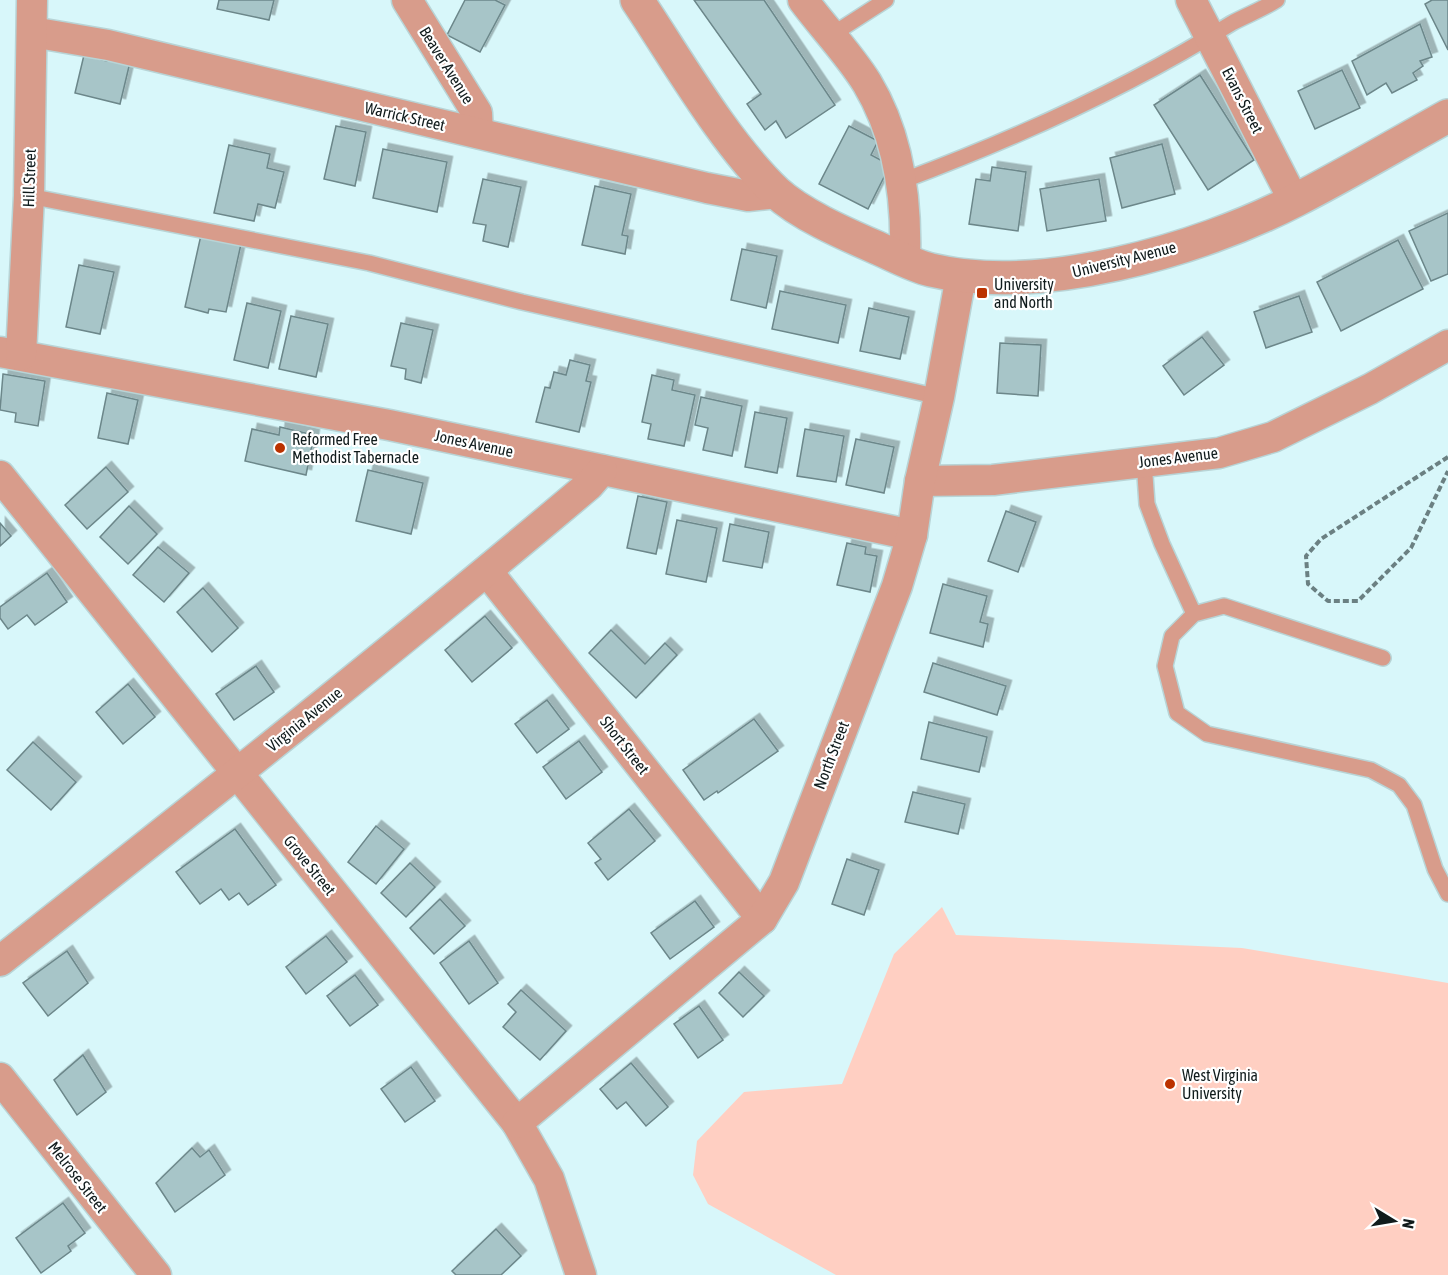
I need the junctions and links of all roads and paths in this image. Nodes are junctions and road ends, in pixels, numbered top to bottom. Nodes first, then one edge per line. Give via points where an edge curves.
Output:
1 (32, 0) edge
2 (407, 0) edge
3 (637, 0) edge
4 (802, 0) edge
5 (886, 0) edge
6 (1191, 0) edge
7 (1277, 0) edge
8 (32, 32) junction
9 (830, 36) junction
10 (1211, 38) junction
11 (1448, 116) edge
12 (478, 133) junction
13 (902, 181) junction
14 (777, 193) junction
15 (29, 196) junction
16 (1294, 201) junction
17 (905, 260) junction
18 (961, 276) junction
19 (1448, 345) edge
20 (10, 353) edge
21 (939, 397) junction
22 (1448, 457) edge
23 (1144, 461) junction
24 (602, 470) junction
25 (1448, 471) edge
26 (0, 476) edge
27 (920, 481) junction
28 (912, 535) junction
29 (487, 571) junction
30 (1194, 614) junction
31 (1383, 658) dead end
32 (236, 775) junction
33 (1448, 894) edge
34 (762, 919) junction
35 (0, 961) edge
36 (0, 1078) edge
37 (517, 1123) junction
38 (156, 1275) edge
39 (581, 1275) edge

1 - 8 street, Hill Street
2 - 12 street, Beaver Avenue via 477,113
3 - 14 street, University Avenue via 722,128
4 - 9 street
5 - 9 lane
6 - 10 street, Evans Street
7 - 10 lane
8 - 12 street, Warrick Street via 108,45
8 - 15 street, Hill Street
9 - 13 street via 867,83 887,126
10 - 13 lane via 1096,99 979,152
10 - 16 street, Evans Street
11 - 16 street, University Avenue
12 - 14 street, Warrick Street via 748,196
13 - 17 street via 907,219
14 - 17 street, University Avenue via 835,230
15 - 20 street, Hill Street
15 - 21 lane via 369,263
16 - 18 street, University Avenue via 1212,236 1079,272 1013,279
17 - 18 street, University Avenue via 928,270
18 - 21 street, North Street
19 - 23 street, Jones Avenue via 1370,390 1273,437 1220,453
20 - 24 street, Jones Avenue
21 - 27 street, North Street
22 - 25 path via 1322,539 1306,556 1308,584 1328,601 1358,601 1411,548
23 - 27 street, Jones Avenue via 993,480
23 - 30 lane via 1147,504
24 - 28 street, Jones Avenue
24 - 29 street, Virginia Avenue
26 - 32 street, Grove Street
27 - 28 street, North Street
28 - 34 street, North Street via 897,586 784,882
29 - 32 street, Virginia Avenue
29 - 34 street, Short Street
30 - 31 lane via 1224,606
30 - 33 lane via 1172,636 1166,666 1177,712 1207,734 1371,770 1399,786 1414,805 1435,869
32 - 35 street, Virginia Avenue
32 - 37 street, Grove Street
34 - 37 street, North Street
36 - 38 street, Melrose Street
37 - 39 street, Grove Street via 549,1179

